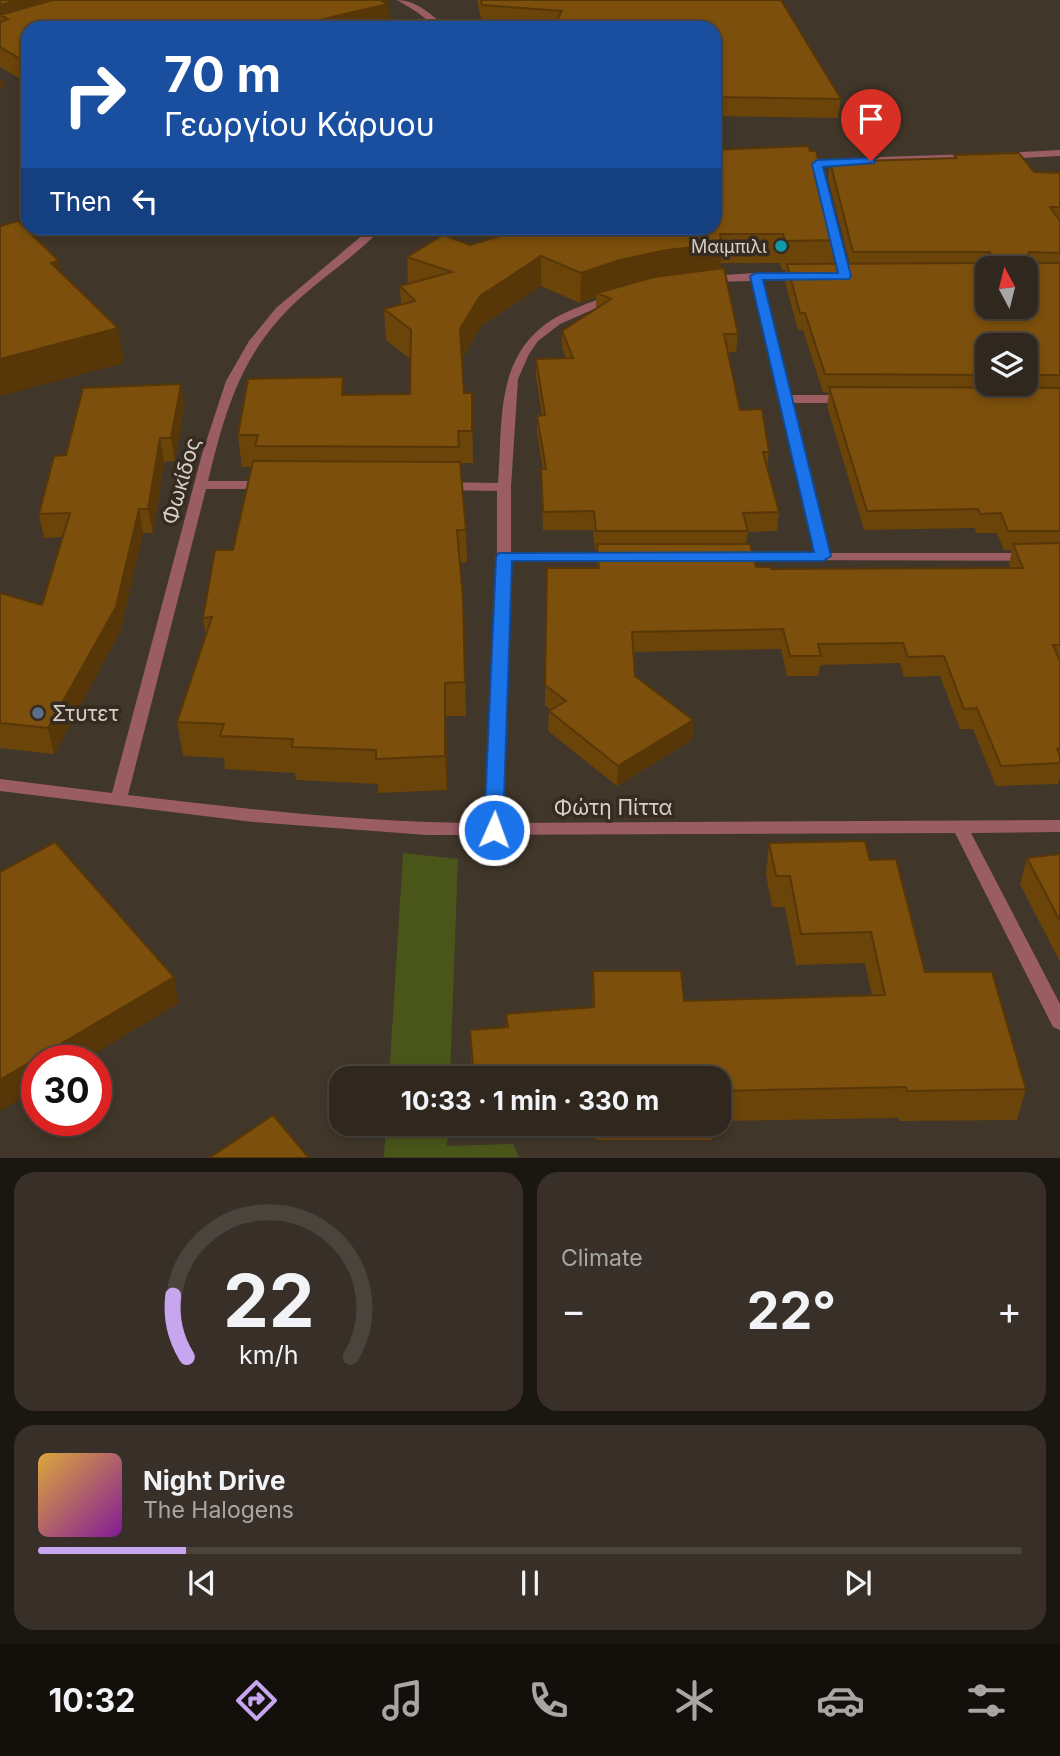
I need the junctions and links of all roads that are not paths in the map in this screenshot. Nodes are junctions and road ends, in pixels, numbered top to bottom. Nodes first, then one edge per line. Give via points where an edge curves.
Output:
1 (404, 1) edge
2 (432, 21) edge
3 (1056, 153) edge
4 (977, 156) edge
5 (990, 156) edge
6 (871, 161) edge
7 (857, 162) edge
8 (792, 164) edge
9 (817, 164) junction
10 (1060, 166) edge
11 (821, 177) edge
12 (830, 217) edge
13 (369, 235) edge
14 (756, 276) junction
15 (697, 280) edge
16 (628, 292) edge
17 (785, 399) junction
18 (861, 400) edge
19 (201, 485) junction
20 (276, 485) edge
21 (436, 486) edge
22 (504, 487) junction
23 (823, 556) junction
24 (504, 557) junction
25 (630, 557) edge
26 (726, 557) edge
27 (1060, 557) edge
28 (0, 785) edge
29 (119, 799) junction
30 (1060, 826) edge
31 (960, 827) junction
32 (494, 830) junction
33 (1060, 1022) edge

1 - 2 street
3 - 5 street
3 - 10 street
4 - 6 street
7 - 9 street
8 - 9 street
9 - 11 street
12 - 14 street via 839,276
13 - 19 street, Φωκίδος via 298,294 252,344 232,379
14 - 15 street
14 - 17 street
16 - 22 street via 556,322 523,354 512,379
17 - 18 street
17 - 23 street
19 - 20 street
19 - 29 street, Φωκίδος
21 - 22 street
22 - 24 street
23 - 26 street
23 - 27 street
24 - 25 street
24 - 32 street
28 - 29 street, Φώτη Πίττα
29 - 32 street, Φώτη Πίττα via 253,816
30 - 31 street, Φώτη Πίττα
31 - 32 street, Φώτη Πίττα
31 - 33 street

